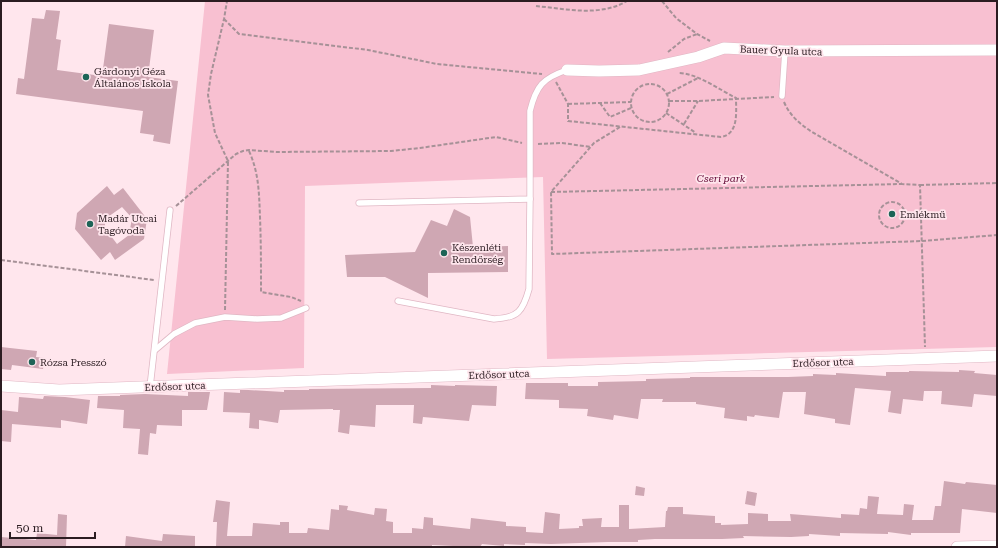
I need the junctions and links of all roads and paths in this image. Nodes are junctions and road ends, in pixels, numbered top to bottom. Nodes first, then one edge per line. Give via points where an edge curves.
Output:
1 (227, 1) edge
2 (627, 1) edge
3 (662, 1) edge
4 (536, 6) dead end
5 (224, 19) junction
6 (724, 48) junction
7 (997, 50) edge
8 (785, 52) junction
9 (567, 70) joint
10 (677, 73) dead end
11 (552, 75) junction
12 (698, 78) junction
13 (667, 94) junction
14 (782, 96) junction
15 (736, 98) junction
16 (669, 101) junction
17 (698, 101) junction
18 (631, 102) junction
19 (600, 103) junction
20 (568, 104) junction
21 (631, 108) junction
22 (666, 113) junction
23 (684, 124) junction
24 (620, 126) junction
25 (698, 134) junction
26 (530, 144) junction
27 (591, 147) junction
28 (249, 150) junction
29 (228, 161) junction
30 (997, 182) edge
31 (902, 184) junction
32 (920, 185) junction
33 (551, 192) junction
34 (530, 199) junction
35 (360, 203) dead end
36 (170, 210) joint
37 (921, 214) junction
38 (904, 215) junction
39 (997, 235) edge
40 (922, 240) junction
41 (1, 260) edge
42 (162, 281) junction
43 (398, 300) dead end
44 (306, 308) joint
45 (225, 317) junction
46 (155, 350) junction
47 (997, 356) edge
48 (926, 358) junction
49 (1, 386) edge
50 (150, 387) junction
51 (997, 546) edge
52 (957, 547) edge

1 - 5 path
2 - 4 path via 601,10
3 - 6 path via 676,18 697,34
5 - 11 path via 239,34 368,50 436,64
5 - 29 path via 208,95 215,133
6 - 8 street, Bauer Gyula utca
6 - 9 street, Bauer Gyula utca via 698,57 639,70
7 - 8 street, Bauer Gyula utca
8 - 14 lane
9 - 11 lane
10 - 12 path
11 - 20 path
11 - 26 lane via 533,97 530,111
12 - 13 path
12 - 15 path
13 - 16 path
13 - 18 path via 662,88 649,83 636,89
14 - 15 path
14 - 31 path via 787,108 798,122
15 - 17 path
15 - 25 path via 735,124 730,133 721,137
16 - 17 path
16 - 22 path
17 - 23 path
18 - 19 path
18 - 21 path
19 - 20 path
19 - 21 path via 610,117
20 - 24 path via 568,121
21 - 22 path via 639,118 650,122 656,121
22 - 23 path
23 - 25 path
24 - 25 path
24 - 27 path via 600,138
26 - 27 path via 562,143
26 - 28 path via 496,137 391,151
26 - 34 lane
27 - 33 path
28 - 29 path via 236,154
28 - 44 path via 255,164 258,183 261,292 292,297 301,301
29 - 36 path
29 - 45 path
30 - 32 path
31 - 32 path
31 - 33 path
32 - 37 path
33 - 40 path via 552,254
34 - 35 lane
34 - 43 lane via 529,289 525,303 517,313 507,318 494,319
36 - 42 lane
37 - 38 path
37 - 40 path
38 - 38 path via 900,204 889,202 881,208 880,221 887,227 894,228 903,223
39 - 40 path
40 - 48 path
41 - 42 path
42 - 46 lane
44 - 45 lane via 280,318
45 - 46 lane via 195,323 174,334
46 - 50 lane
47 - 48 street, Erdősor utca
48 - 50 street, Erdősor utca
49 - 50 street, Erdősor utca via 59,390
51 - 52 street

